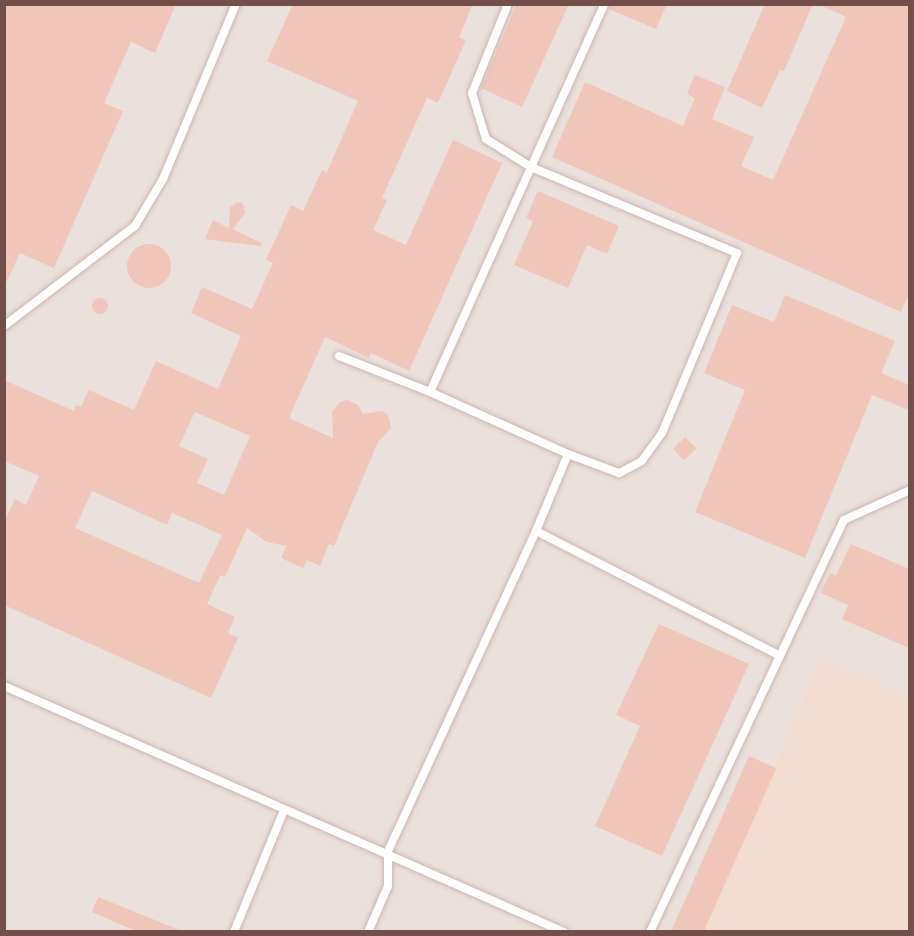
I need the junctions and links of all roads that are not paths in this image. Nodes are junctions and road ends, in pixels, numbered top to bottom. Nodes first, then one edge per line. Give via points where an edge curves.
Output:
1 (236, 4) edge
2 (508, 4) edge
3 (604, 4) edge
4 (531, 167) junction
5 (4, 326) edge
6 (339, 356) dead end
7 (430, 392) junction
8 (568, 454) junction
9 (909, 490) edge
10 (536, 531) junction
11 (780, 656) junction
12 (4, 686) edge
13 (284, 810) junction
14 (388, 852) junction
15 (234, 932) edge
16 (368, 932) edge
17 (564, 932) edge
18 (650, 932) edge

1 - 5 lane via 163,179 135,226
2 - 4 lane via 472,93 486,139
3 - 4 lane
4 - 7 lane
4 - 8 lane via 737,253 662,433 642,461 619,473
6 - 7 lane
7 - 8 lane
8 - 10 lane
9 - 11 lane via 844,520
10 - 11 lane
10 - 14 lane
11 - 18 lane
12 - 13 lane
13 - 14 lane
13 - 15 lane
14 - 16 lane via 388,886
14 - 17 lane

